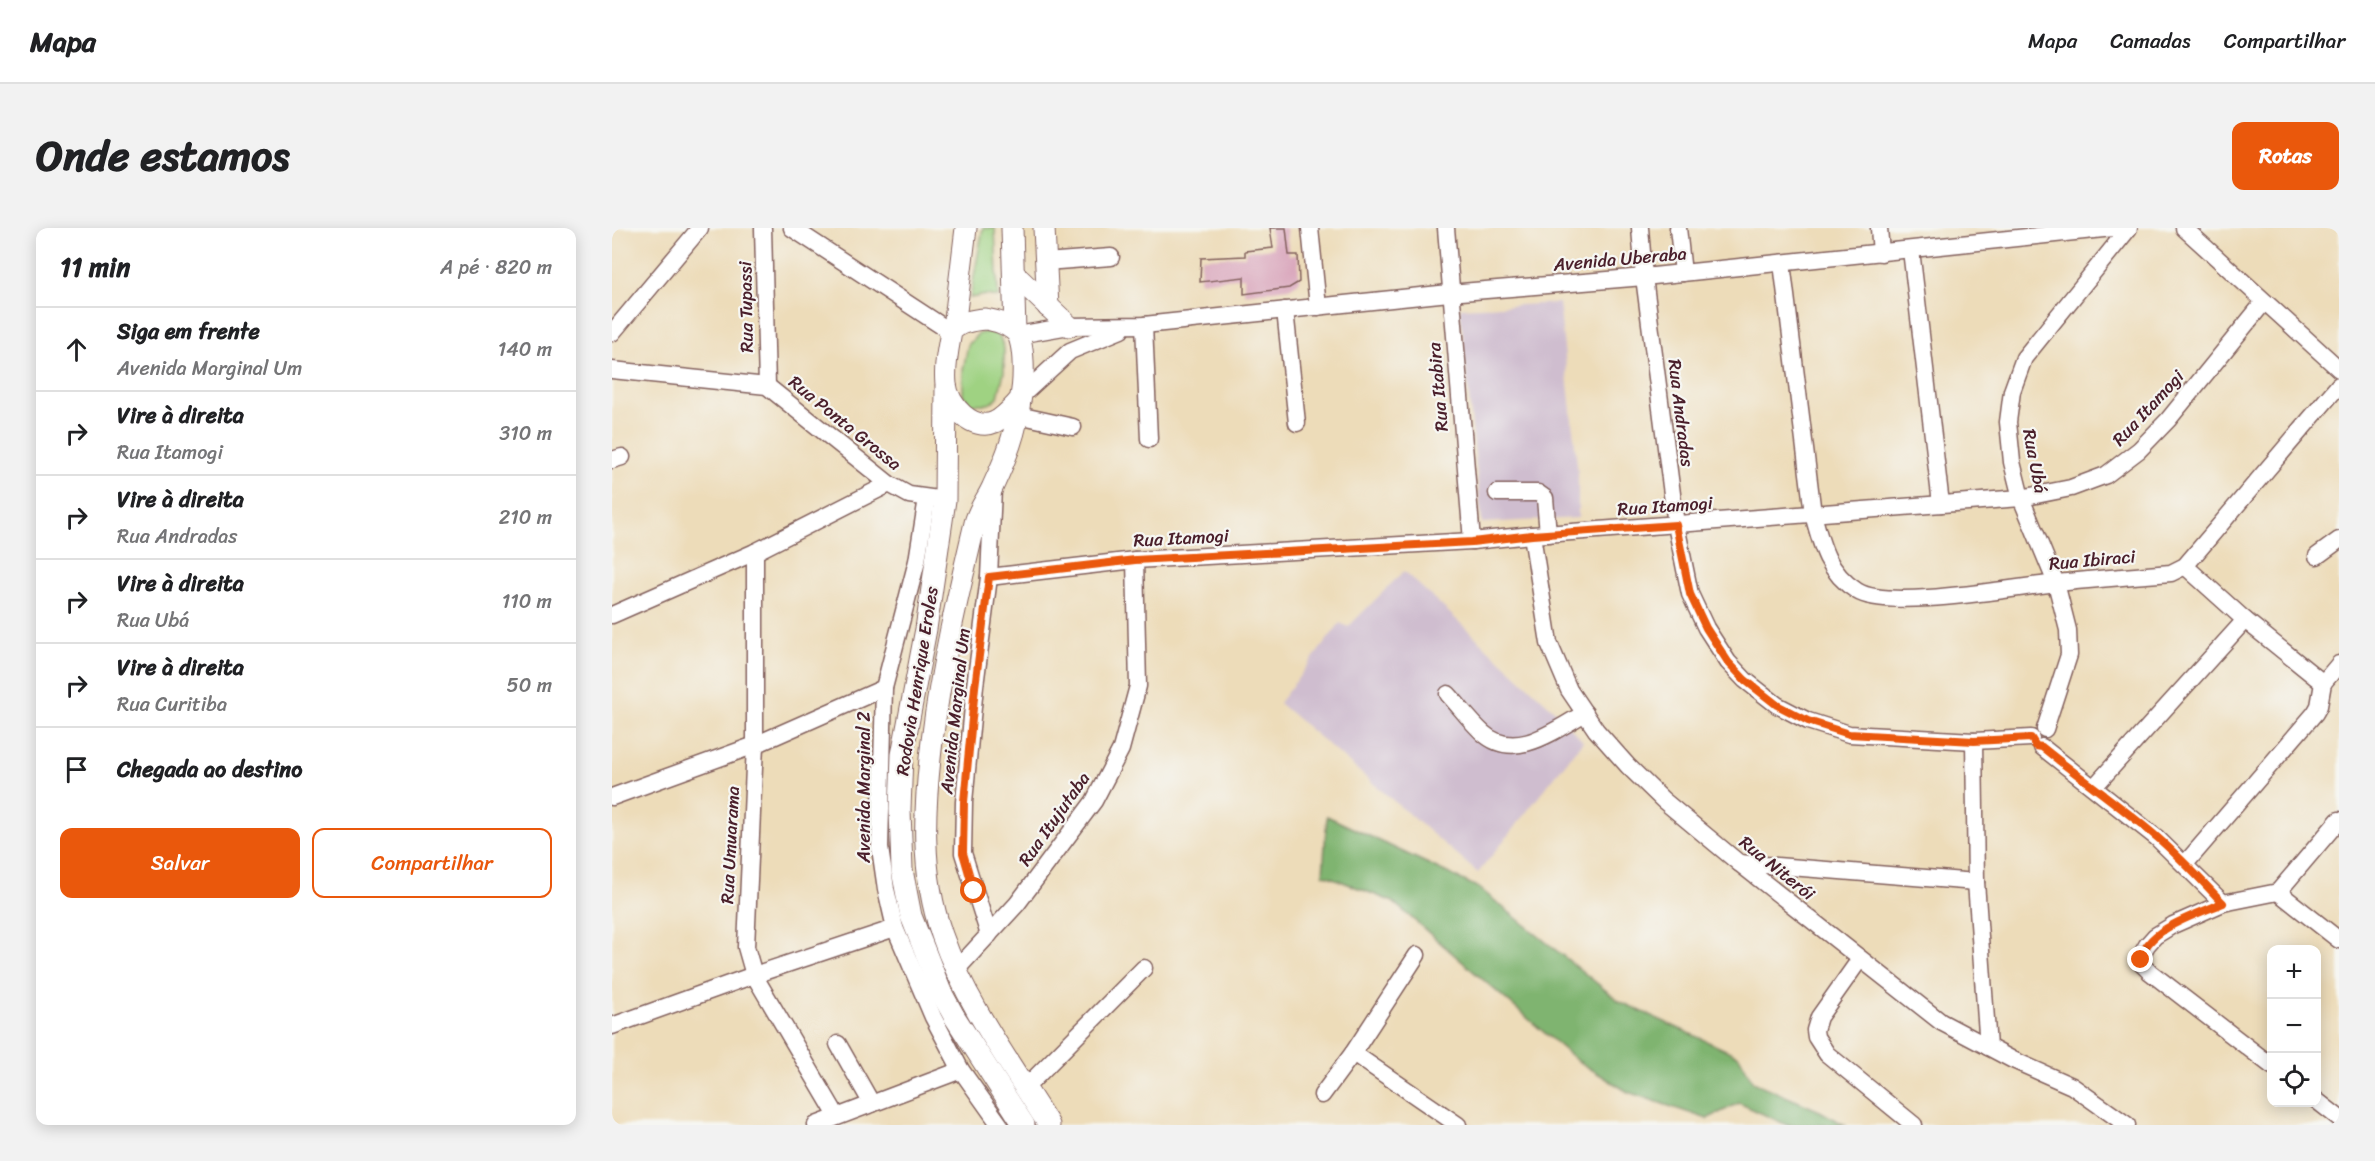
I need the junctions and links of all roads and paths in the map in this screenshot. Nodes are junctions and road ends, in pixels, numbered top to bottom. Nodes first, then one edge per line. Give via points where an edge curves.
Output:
1 (700, 228) edge
2 (764, 228) edge
3 (792, 228) edge
4 (966, 228) edge
5 (1012, 228) edge
6 (1044, 228) edge
7 (1310, 228) edge
8 (1446, 228) edge
9 (1640, 228) edge
10 (1677, 228) edge
11 (1879, 228) edge
12 (2113, 228) edge
13 (2129, 228) edge
14 (2184, 228) edge
15 (1911, 250) junction
16 (1881, 253) junction
17 (1111, 257) dead end
18 (1045, 262) junction
19 (1782, 262) junction
20 (1683, 273) junction
21 (1014, 274) junction
22 (1644, 277) junction
23 (1449, 293) junction
24 (2264, 302) junction
25 (1048, 307) junction
26 (1318, 307) junction
27 (1285, 310) junction
28 (1137, 325) junction
29 (1069, 326) junction
30 (952, 330) junction
31 (612, 333) edge
32 (1016, 333) junction
33 (2339, 369) edge
34 (612, 370) edge
35 (2339, 385) edge
36 (767, 386) junction
37 (946, 387) junction
38 (1020, 404) junction
39 (1297, 423) dead end
40 (1073, 427) dead end
41 (1149, 439) dead end
42 (889, 484) junction
43 (993, 486) junction
44 (1497, 493) dead end
45 (2020, 498) junction
46 (936, 499) junction
47 (1941, 504) junction
48 (1813, 514) junction
49 (1676, 525) junction
50 (1540, 534) junction
51 (2339, 540) edge
52 (1472, 542) junction
53 (755, 552) junction
54 (2318, 556) dead end
55 (1135, 560) junction
56 (2186, 566) junction
57 (989, 577) junction
58 (2056, 583) junction
59 (612, 615) edge
60 (2245, 620) junction
61 (2339, 664) edge
62 (2323, 683) junction
63 (884, 688) junction
64 (1448, 694) dead end
65 (1585, 713) junction
66 (2040, 738) junction
67 (1974, 741) junction
68 (754, 745) junction
69 (2094, 787) junction
70 (612, 798) edge
71 (2339, 820) edge
72 (1739, 863) junction
73 (2185, 864) junction
74 (1976, 882) junction
75 (2278, 892) junction
76 (2223, 903) junction
77 (896, 928) junction
78 (989, 935) junction
79 (2339, 940) edge
80 (1417, 955) dead end
81 (1860, 959) junction
82 (1144, 968) dead end
83 (957, 969) junction
84 (754, 975) junction
85 (612, 1026) edge
86 (838, 1044) dead end
87 (1988, 1047) junction
88 (1353, 1053) junction
89 (2267, 1063) edge
90 (961, 1070) junction
91 (1025, 1088) junction
92 (1322, 1095) dead end
93 (872, 1104) junction
94 (2321, 1105) edge
95 (837, 1116) junction
96 (2339, 1118) edge
97 (816, 1125) edge
98 (1000, 1125) edge
99 (1024, 1125) edge
100 (1049, 1125) edge
101 (1458, 1125) edge
102 (1914, 1125) edge
103 (2127, 1125) edge

1 - 31 street
2 - 36 street, Rua Tupassi
3 - 30 street
4 - 30 main road
5 - 21 main road
6 - 18 main road
7 - 26 street
8 - 23 street, Rua Itabira
9 - 22 street, Rua Andradas
10 - 20 street
11 - 16 street
12 - 15 street, Avenida Uberaba
13 - 45 street, Rua Ubá via 2024,358 2012,391 2008,422
14 - 24 street
15 - 16 street, Avenida Uberaba
15 - 47 street
16 - 19 street, Avenida Uberaba
17 - 18 street
18 - 25 main road
19 - 20 street, Avenida Uberaba
19 - 48 street, Rua Ibiraci
20 - 22 street, Avenida Uberaba
21 - 25 main road
21 - 32 main road
22 - 23 street, Avenida Uberaba
22 - 49 street, Rua Andradas
23 - 26 street, Avenida Uberaba
23 - 52 street, Rua Itabira
24 - 33 street
24 - 45 street, Rua Itamogi via 2139,450 2106,475 2071,488
25 - 29 main road
26 - 27 street, Avenida Uberaba
27 - 28 street, Avenida Uberaba
27 - 39 street
28 - 29 street, Avenida Uberaba
28 - 38 street, Avenida Uberaba via 1070,351
28 - 41 street
29 - 32 street, Avenida Uberaba
30 - 32 main road via 971,320 985,319 1000,322
30 - 37 main road
32 - 38 main road via 1022,350
34 - 36 street, Rua Ponta Grossa
35 - 56 street
36 - 42 street, Rua Ponta Grossa
37 - 38 main road via 957,410 970,421 983,425 995,422
37 - 46 main road, Rodovia Henrique Eroles
38 - 40 street
38 - 43 main road, Rodovia Henrique Eroles via 1013,438
42 - 46 street, Rua Ponta Grossa via 909,495
42 - 53 street
43 - 57 street, Avenida Marginal Um
43 - 83 main road, Rodovia Henrique Eroles via 976,518 952,622 924,806 932,900
44 - 50 street, Rua Niterói via 1538,493 1545,498
45 - 47 street, Rua Itamogi
45 - 58 street, Rua Ubá
46 - 63 street, Avenida Marginal 2
46 - 99 main road, Rodovia Henrique Eroles via 926,629 902,755 902,870 911,916 941,992
47 - 48 street, Rua Itamogi
48 - 49 street, Rua Itamogi
48 - 58 street, Rua Ibiraci via 1822,552 1836,575 1858,592 1884,598 1926,598
49 - 50 street, Rua Itamogi
49 - 67 street, Rua Andradas via 1690,594 1706,628 1728,662 1777,705 1808,721 1849,734
50 - 52 street, Rua Itamogi
50 - 65 street, Rua Niterói via 1549,643 1569,690
51 - 54 street
52 - 55 street, Rua Itamogi
53 - 59 street
53 - 68 street, Rua Umuarama
55 - 57 street, Rua Itamogi
55 - 78 street, Rua Itujutaba via 1138,686 1121,749 1094,801
56 - 58 street, Rua Ibiraci via 2171,573
56 - 60 street
57 - 78 street, Avenida Marginal Um via 964,802 963,853
58 - 66 street, Rua Ubá via 2068,630 2069,655
60 - 62 street
60 - 69 street
61 - 62 street
62 - 73 street via 2315,713
63 - 68 street
63 - 77 street, Avenida Marginal 2 via 880,848
64 - 65 street via 1484,733 1495,742 1509,745 1525,745
65 - 72 street, Rua Niterói via 1628,766
66 - 67 street, Rua Andradas
66 - 69 street
67 - 74 street
68 - 70 street
68 - 84 street, Rua Umuarama via 745,929
69 - 73 street
71 - 75 street
72 - 74 street
72 - 81 street, Rua Niterói
73 - 76 street
74 - 87 street
75 - 76 street
75 - 79 street
76 - 89 street via 2155,936 2142,954 2142,964
77 - 84 street
77 - 90 street, Avenida Marginal 2 via 933,1017
78 - 83 street, Rua Itujutaba
80 - 88 street
81 - 87 street, Rua Niterói via 1941,1022
81 - 102 street via 1819,1017 1815,1030 1820,1047
82 - 91 street
83 - 91 main road, Rodovia Henrique Eroles
84 - 85 street
84 - 95 street, Rua Umuarama
86 - 93 street
87 - 103 street, Rua Niterói via 2072,1086
88 - 92 street
88 - 101 street
90 - 93 street
90 - 98 street, Avenida Marginal 2
91 - 100 main road, Rodovia Henrique Eroles
93 - 95 street
94 - 96 street
95 - 97 street

